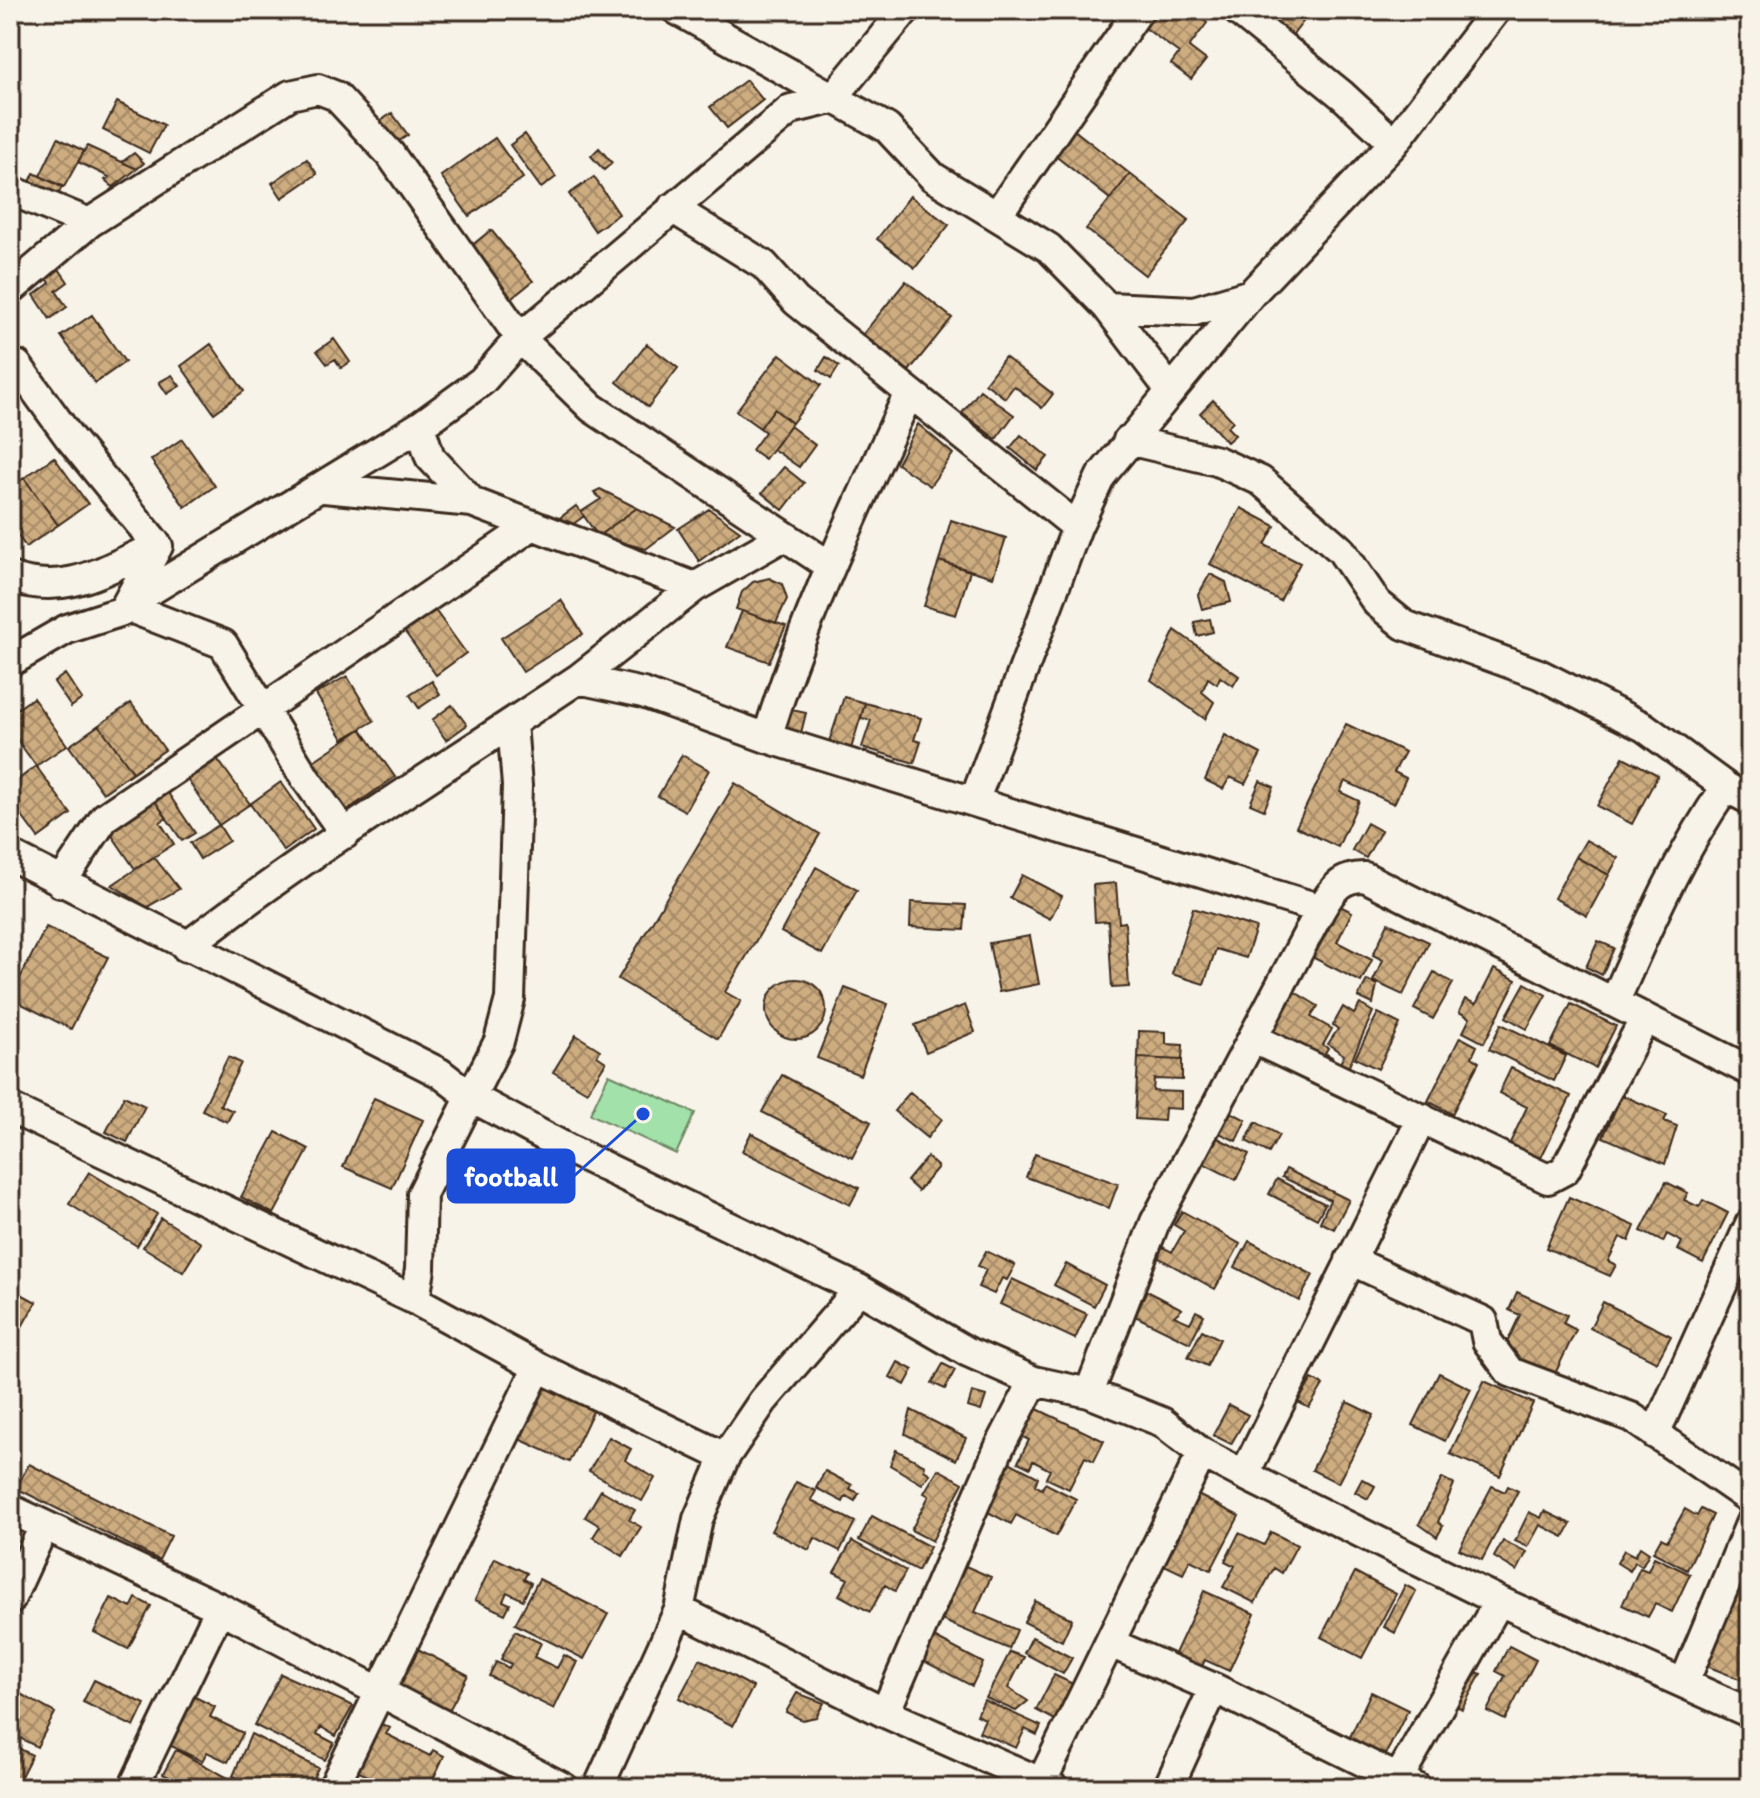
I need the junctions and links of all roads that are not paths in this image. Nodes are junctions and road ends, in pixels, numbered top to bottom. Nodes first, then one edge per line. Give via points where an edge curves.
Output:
1 (677, 10) edge
2 (905, 10) edge
3 (1139, 10) edge
4 (1237, 10) edge
5 (1496, 10) edge
6 (832, 99) junction
7 (1394, 143) junction
8 (10, 190) edge
9 (672, 208) junction
10 (997, 215) junction
11 (89, 223) junction
12 (10, 290) edge
13 (1251, 294) junction
14 (1107, 307) junction
15 (520, 338) junction
16 (17, 365) dead end
17 (1170, 390) junction
18 (909, 393) junction
19 (420, 426) junction
20 (1128, 440) junction
21 (324, 488) junction
22 (472, 502) junction
23 (533, 525) junction
24 (1077, 527) junction
25 (784, 536) junction
26 (158, 546) junction
27 (830, 566) junction
28 (10, 577) edge
29 (695, 587) junction
30 (125, 606) junction
31 (10, 662) edge
32 (578, 679) junction
33 (262, 706) junction
34 (512, 723) junction
35 (767, 738) junction
36 (1738, 793) edge
37 (975, 799) junction
38 (345, 834) junction
39 (10, 855) edge
40 (61, 883) junction
41 (1321, 909) junction
42 (186, 947) junction
43 (1615, 1001) junction
44 (1645, 1018) junction
45 (1254, 1039) junction
46 (1750, 1071) edge
47 (471, 1097) junction
48 (13, 1115) edge
49 (1422, 1118) junction
50 (1750, 1224) edge
51 (1350, 1260) junction
52 (1740, 1278) edge
53 (859, 1289) junction
54 (415, 1300) junction
55 (538, 1367) junction
56 (1034, 1381) junction
57 (1089, 1393) junction
58 (1655, 1434) junction
59 (1202, 1453) junction
60 (725, 1457) junction
61 (1244, 1475) junction
62 (1750, 1499) edge
63 (10, 1509) edge
64 (1750, 1524) edge
65 (44, 1526) junction
66 (10, 1600) edge
67 (1499, 1601) junction
68 (220, 1608) junction
69 (679, 1610) junction
70 (1110, 1643) junction
71 (1684, 1683) junction
72 (1214, 1688) junction
73 (377, 1692) junction
74 (885, 1713) junction
75 (1750, 1713) edge
76 (1048, 1784) edge
77 (1403, 1785) edge
78 (133, 1788) edge
79 (333, 1788) edge
80 (564, 1788) edge
81 (598, 1788) edge
82 (1168, 1788) edge

1 - 6 street
2 - 6 street
3 - 10 street
4 - 7 street
5 - 7 street
6 - 9 street via 791,109
6 - 10 street via 887,128 933,177
7 - 13 street
8 - 11 street
9 - 15 street
9 - 18 street via 764,265 796,301
10 - 14 street via 1049,248
11 - 12 street
11 - 15 street via 290,95 318,89 336,96 390,154
13 - 14 street via 1194,311
13 - 17 street
14 - 17 street
15 - 19 street via 482,381
15 - 25 street via 592,408
16 - 26 street
17 - 20 street
18 - 24 street
18 - 27 street
19 - 21 street
19 - 22 street via 430,457
20 - 24 street via 1101,476
20 - 36 street via 1217,461 1261,481 1341,550 1377,603 1404,625 1552,681 1644,727
21 - 22 street
21 - 30 street
22 - 23 street
23 - 29 street
23 - 33 street
24 - 37 street
25 - 27 street
25 - 29 street
26 - 28 street via 61,586
26 - 30 street
27 - 35 street via 787,671
29 - 32 street
30 - 31 street via 126,610 67,629
30 - 33 street via 223,644
32 - 34 street
32 - 35 street via 643,693
33 - 38 street
33 - 40 street via 105,817
34 - 38 street
34 - 47 street via 517,786 510,999 499,1041
35 - 37 street
36 - 43 street via 1692,835
37 - 41 street
38 - 42 street
39 - 40 street
40 - 42 street
41 - 43 street via 1335,886 1349,877 1365,877
41 - 45 street
42 - 47 street via 440,1073
43 - 44 street
44 - 46 street
44 - 49 street via 1565,1170 1548,1179
45 - 49 street
45 - 57 street via 1155,1222
47 - 53 street
47 - 54 street via 422,1194
48 - 54 street
49 - 51 street
50 - 52 street
51 - 58 street via 1483,1321 1487,1341 1510,1372 1631,1417
51 - 61 street
52 - 58 street
53 - 56 street via 968,1352
53 - 60 street via 763,1401
54 - 55 street
55 - 60 street
55 - 73 street
56 - 57 street
56 - 74 street via 999,1448
57 - 59 street via 1162,1422
58 - 62 street
59 - 61 street
59 - 70 street
60 - 69 street via 698,1519
61 - 67 street
63 - 65 street
64 - 71 street
65 - 66 street
65 - 68 street
67 - 71 street
67 - 77 street
68 - 73 street
68 - 78 street
69 - 74 street
69 - 81 street
70 - 72 street
70 - 76 street
71 - 75 street
72 - 77 street
72 - 82 street
73 - 79 street
73 - 80 street
74 - 76 street

